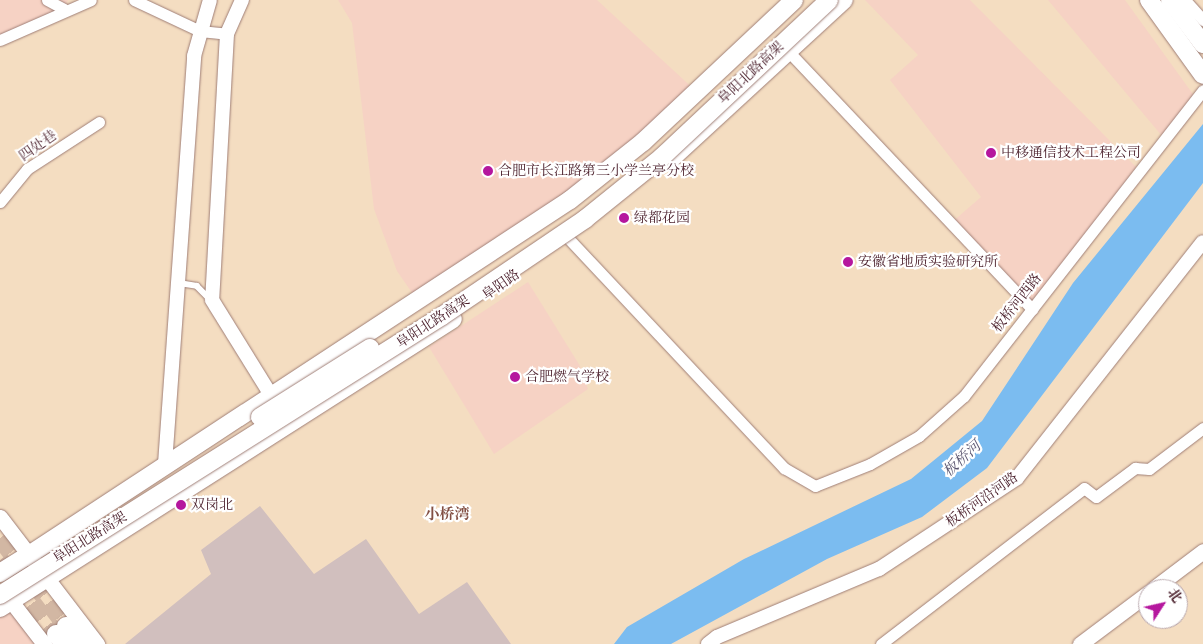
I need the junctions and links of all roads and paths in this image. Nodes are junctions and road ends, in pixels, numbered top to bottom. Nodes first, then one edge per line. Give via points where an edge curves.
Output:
1 (47, 0) edge
2 (91, 0) edge
3 (134, 0) edge
4 (210, 0) edge
5 (242, 0) edge
6 (794, 0) edge
7 (816, 0) edge
8 (829, 0) edge
9 (844, 0) edge
10 (1149, 0) edge
11 (1170, 0) edge
12 (1186, 0) edge
13 (64, 9) junction
14 (1203, 20) edge
15 (200, 31) junction
16 (227, 34) junction
17 (0, 40) edge
18 (1203, 44) edge
19 (789, 52) junction
20 (1203, 75) edge
21 (1203, 90) edge
22 (99, 122) dead end
23 (0, 202) edge
24 (568, 238) junction
25 (1203, 242) edge
26 (179, 283) junction
27 (212, 300) junction
28 (1032, 308) junction
29 (271, 395) junction
30 (1203, 428) edge
31 (166, 464) junction
32 (0, 517) edge
33 (1203, 551) edge
34 (29, 554) junction
35 (0, 573) edge
36 (47, 578) junction
37 (1166, 579) edge
38 (0, 583) edge
39 (0, 586) edge
40 (1138, 600) edge
41 (4, 601) edge
42 (58, 637) edge
43 (80, 644) edge
44 (97, 644) edge
45 (708, 644) edge
46 (881, 644) edge
47 (1080, 644) edge

1 - 13 street
2 - 13 street
3 - 15 street
4 - 15 street
5 - 16 street
6 - 29 main road via 643,142 570,200
7 - 38 main road, 阜阳北路高架, bridge via 653,151 557,226 434,310 322,377
8 - 41 main road, 阜阳北路高架, bridge via 662,157 585,219
9 - 19 main road, 阜阳路
10 - 20 main road
11 - 18 main road
12 - 14 street
13 - 17 street
15 - 16 street
15 - 26 street via 194,56
16 - 27 street
19 - 24 main road, 阜阳路 via 702,133
19 - 28 street
21 - 28 street, 板桥河西路
22 - 23 street, 四处巷 via 27,169
24 - 28 street, 板桥河西路 via 784,468 815,486 870,464 919,436 964,396
24 - 36 main road, 阜阳路 via 448,322
25 - 45 street, 板桥河沿河路 via 1017,478 879,569 717,637
26 - 27 lane via 197,286
26 - 31 street
27 - 29 street
29 - 31 main road
30 - 46 street via 1149,469 1135,468 1096,497 1084,488
31 - 34 main road
32 - 34 main road
33 - 37 main road
34 - 35 main road
34 - 36 main road
36 - 41 main road, 阜阳路
36 - 44 main road
39 - 41 main road
40 - 47 main road
41 - 42 main road
42 - 43 main road

